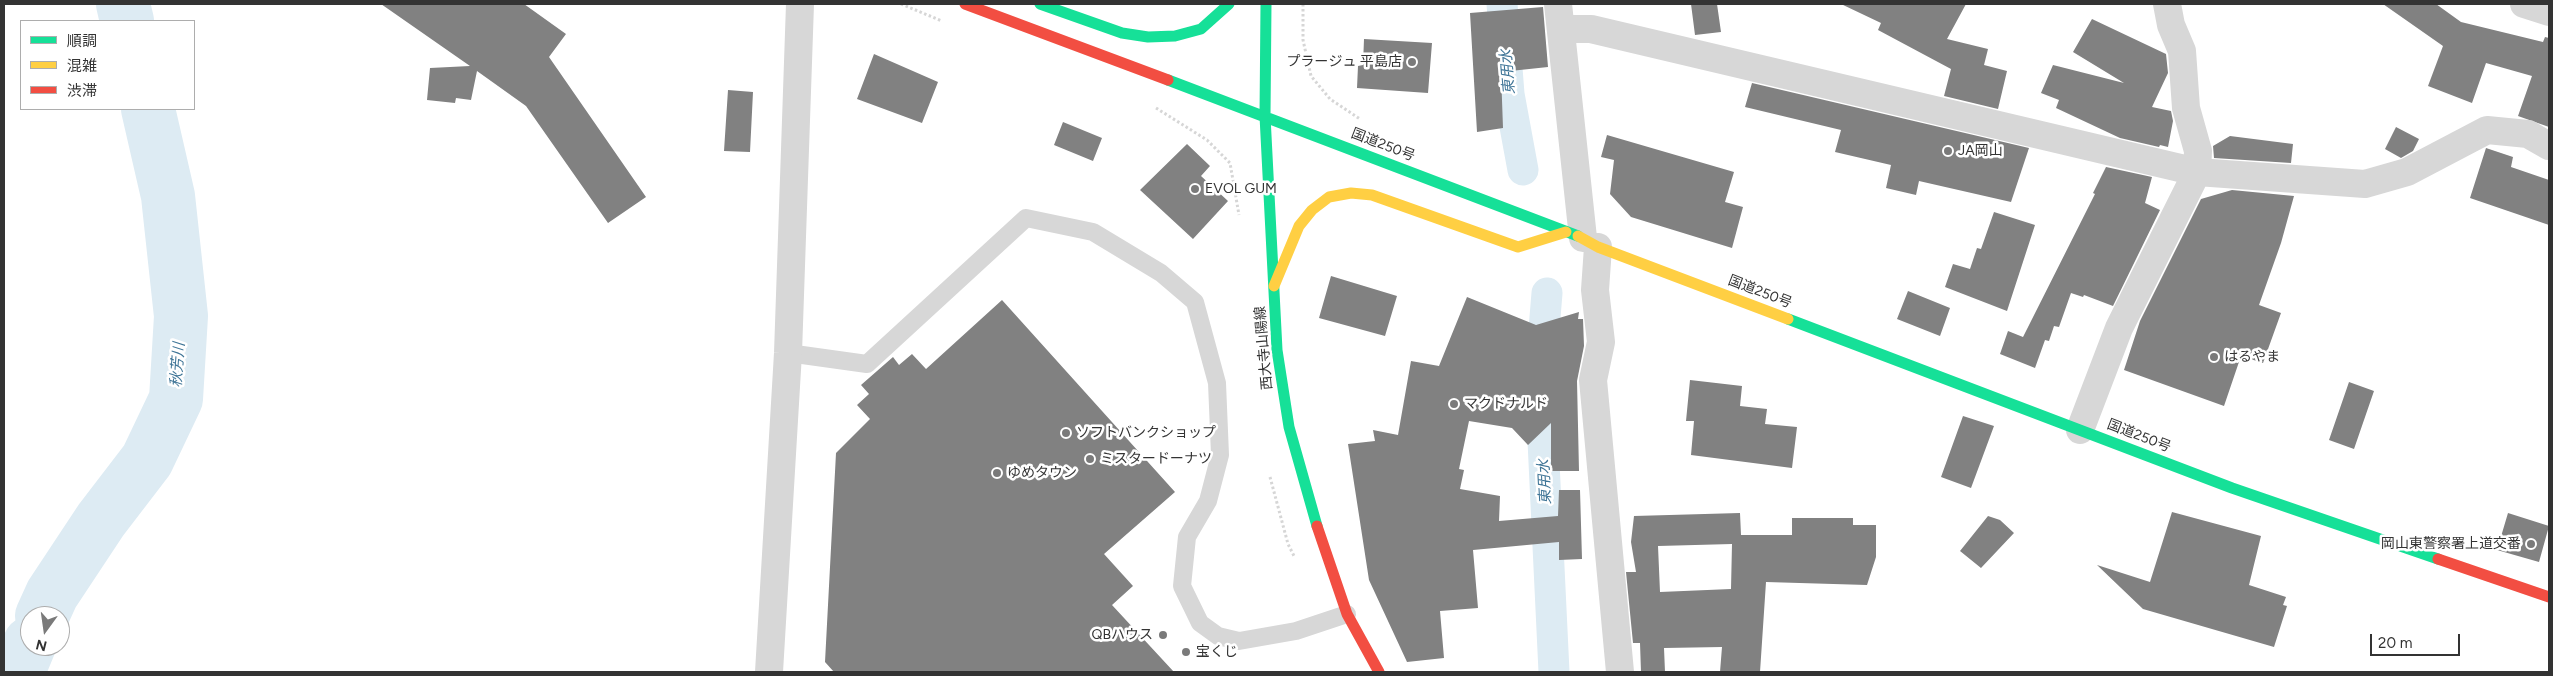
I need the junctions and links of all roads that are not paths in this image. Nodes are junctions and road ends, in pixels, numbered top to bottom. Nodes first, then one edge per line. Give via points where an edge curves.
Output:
1 (800, 4) edge
2 (965, 4) edge
3 (1040, 4) edge
4 (1229, 4) edge
5 (1266, 4) edge
6 (2167, 4) edge
7 (2524, 4) edge
8 (2549, 12) edge
9 (1561, 16) edge
10 (1265, 116) junction
11 (2549, 146) edge
12 (2197, 172) junction
13 (1582, 239) junction
14 (1274, 286) junction
15 (788, 353) junction
16 (2080, 430) junction
17 (2549, 597) edge
18 (1347, 614) junction
19 (769, 672) edge
20 (1379, 672) edge
21 (1620, 672) edge

1 - 15 street
2 - 10 main road, 国道250号
3 - 4 main road via 1122,33 1148,37 1175,36 1201,29
5 - 10 main road, 西大寺山陽線
6 - 12 street via 2171,25 2182,51 2186,108 2198,151
7 - 8 street
9 - 12 street via 1591,29
9 - 13 street
10 - 13 main road, 国道250号
10 - 14 main road, 西大寺山陽線
11 - 12 street via 2528,134 2487,130 2407,172 2365,184
12 - 16 street via 2119,328
13 - 14 main road via 1518,247 1372,195 1351,193 1329,197 1312,210 1299,226
13 - 16 main road, 国道250号
13 - 21 street via 1595,290 1601,342 1593,380
14 - 18 main road, 西大寺山陽線 via 1277,350 1289,427 1311,508
15 - 18 lane via 867,364 1026,218 1093,232 1161,274 1195,302 1217,383 1220,454 1208,501 1187,537 1182,586 1200,623 1218,636 1239,641 1296,631
15 - 19 street
16 - 17 main road, 国道250号 via 2232,488
18 - 20 main road, 西大寺山陽線

